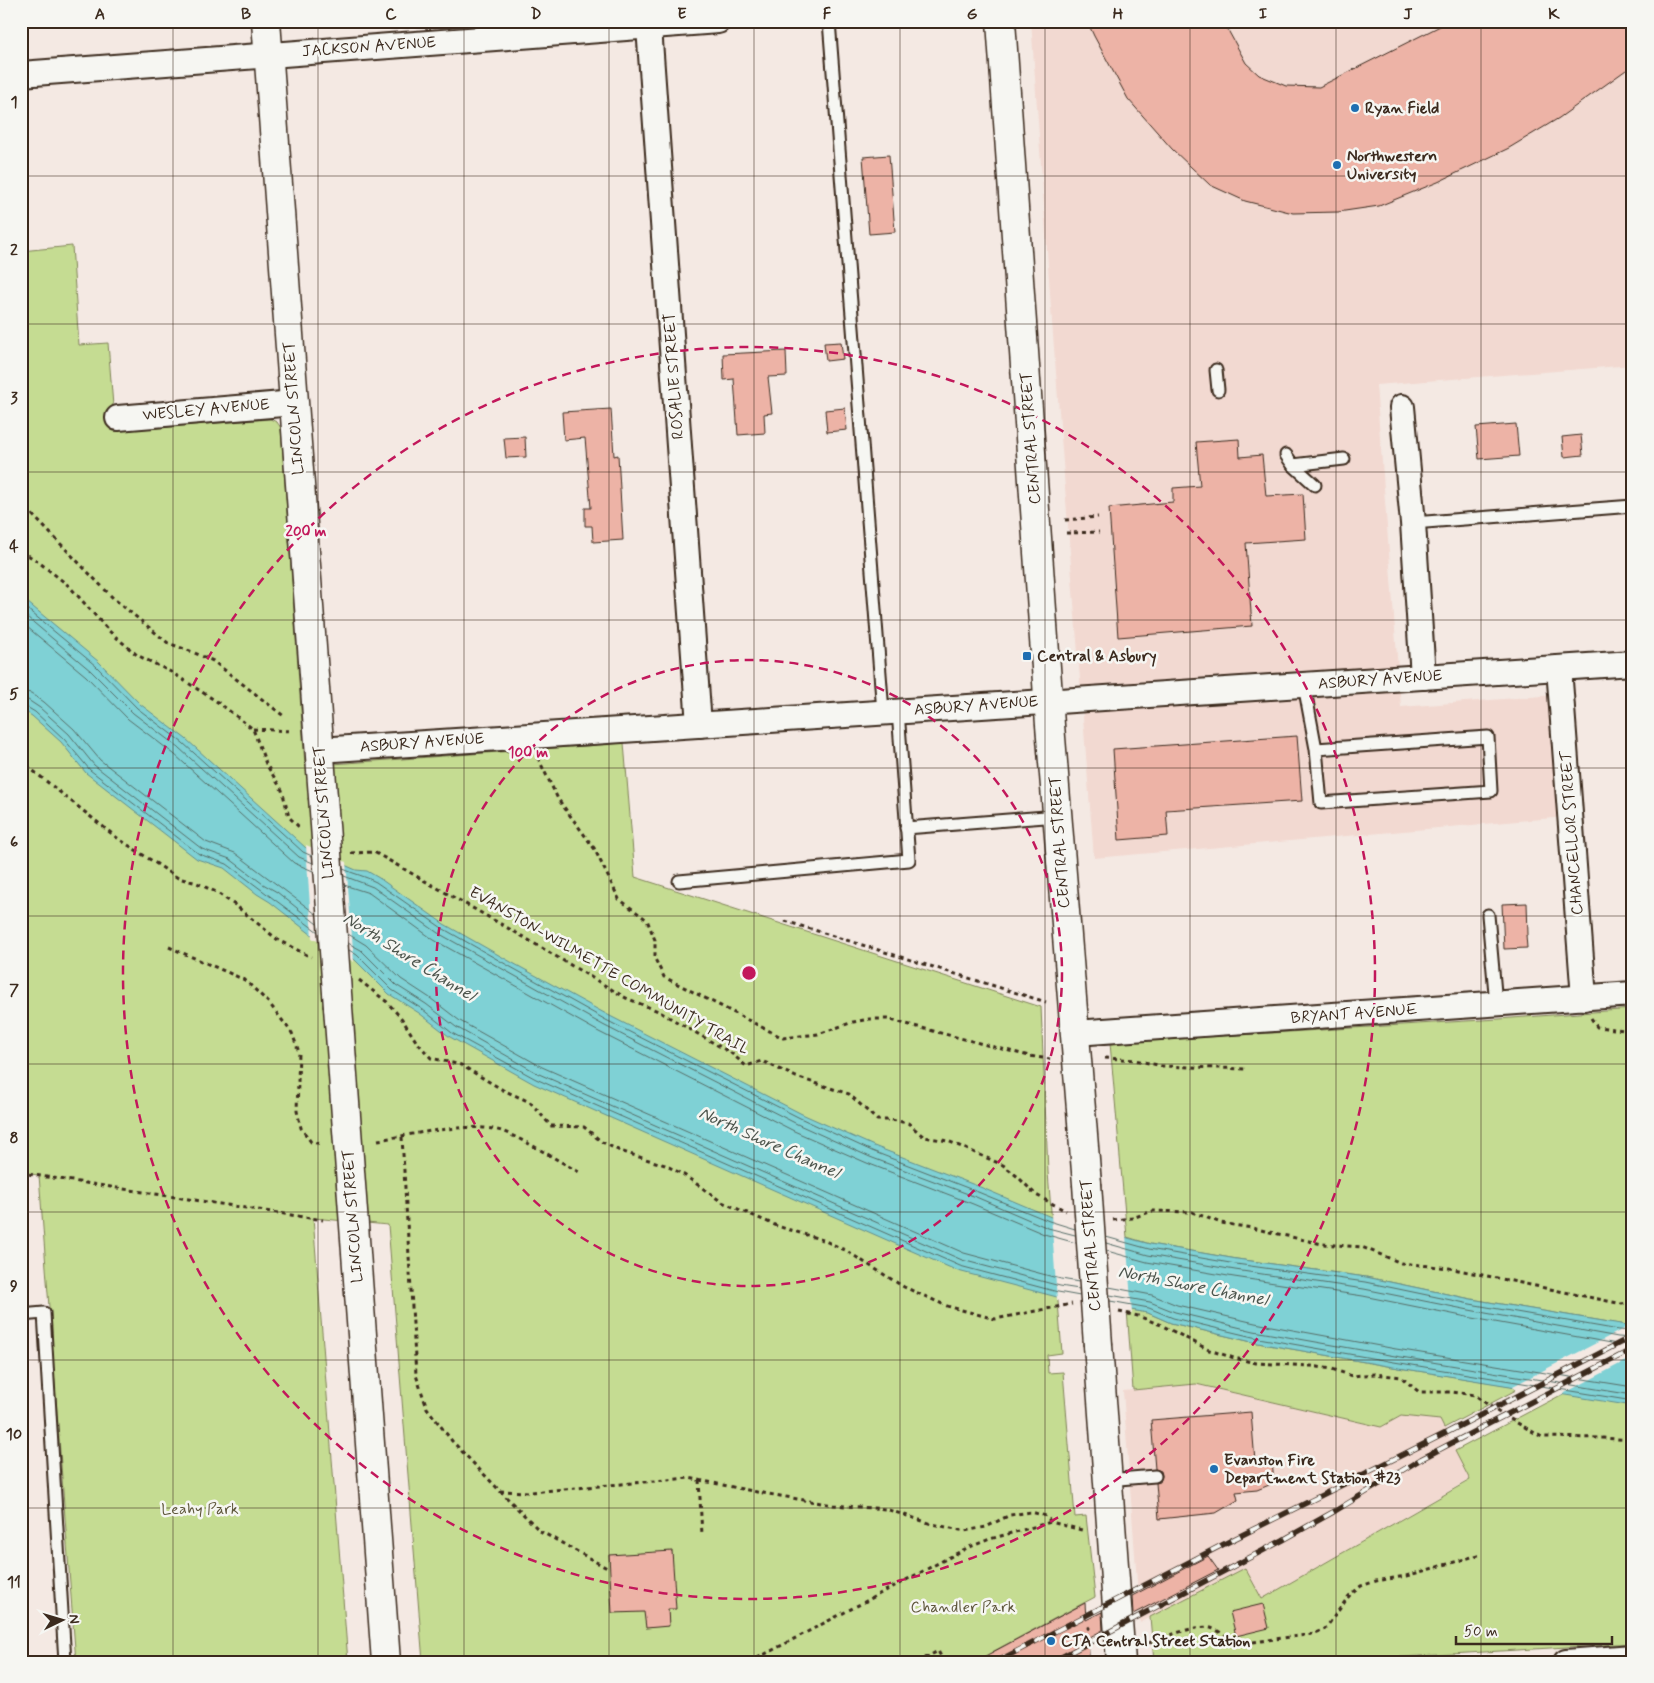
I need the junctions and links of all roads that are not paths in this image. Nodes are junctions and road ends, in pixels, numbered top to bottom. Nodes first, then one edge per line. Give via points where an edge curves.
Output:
1 (266, 21) edge
2 (718, 21) edge
3 (829, 21) edge
4 (1001, 21) edge
5 (649, 27) junction
6 (516, 29) edge
7 (268, 54) junction
8 (21, 74) edge
9 (1216, 370) dead end
10 (1218, 390) dead end
11 (294, 403) junction
12 (1402, 406) dead end
13 (118, 418) dead end
14 (1344, 460) dead end
15 (1315, 485) dead end
16 (1633, 506) edge
17 (1413, 523) junction
18 (1633, 663) edge
19 (1559, 668) junction
20 (1423, 677) junction
21 (1304, 685) junction
22 (1049, 702) junction
23 (891, 712) junction
24 (699, 725) junction
25 (1316, 749) junction
26 (319, 750) junction
27 (1058, 816) junction
28 (906, 828) junction
29 (679, 881) dead end
30 (1488, 915) dead end
31 (1633, 994) edge
32 (1584, 998) junction
33 (1496, 1004) junction
34 (1075, 1033) junction
35 (21, 1315) edge
36 (1155, 1476) dead end
37 (1107, 1480) junction
38 (1633, 1657) edge
39 (65, 1662) edge
40 (386, 1662) edge
41 (1121, 1662) edge
42 (1566, 1662) edge

1 - 7 main road, LINCOLN STREET
2 - 5 street, JACKSON AVENUE
3 - 23 lane
4 - 22 main road, CENTRAL STREET
5 - 6 street, JACKSON AVENUE
5 - 24 street, ROSALIE STREET
6 - 7 street, JACKSON AVENUE
7 - 8 street, JACKSON AVENUE
7 - 11 main road, LINCOLN STREET
9 - 10 lane
11 - 13 street, WESLEY AVENUE
11 - 26 main road, LINCOLN STREET
12 - 17 street
14 - 15 lane via 1290,460
16 - 17 lane
17 - 20 street
18 - 19 street, ASBURY AVENUE
19 - 20 street, ASBURY AVENUE
19 - 32 street, CHANCELLOR STREET
20 - 21 street, ASBURY AVENUE
21 - 22 street, ASBURY AVENUE
21 - 25 lane
22 - 23 street, ASBURY AVENUE
22 - 27 main road, CENTRAL STREET
23 - 24 street, ASBURY AVENUE
23 - 28 lane
24 - 26 street, ASBURY AVENUE
25 - 25 lane via 1321,803 1491,791 1488,737
26 - 40 main road, LINCOLN STREET, bridge
27 - 28 lane
27 - 34 main road, CENTRAL STREET
28 - 29 lane via 909,860
30 - 33 lane
31 - 32 street, BRYANT AVENUE
32 - 33 street, BRYANT AVENUE
33 - 34 street, BRYANT AVENUE
34 - 37 main road, CENTRAL STREET, bridge
35 - 39 lane via 44,1313
36 - 37 lane
37 - 41 main road, CENTRAL STREET
38 - 42 street

